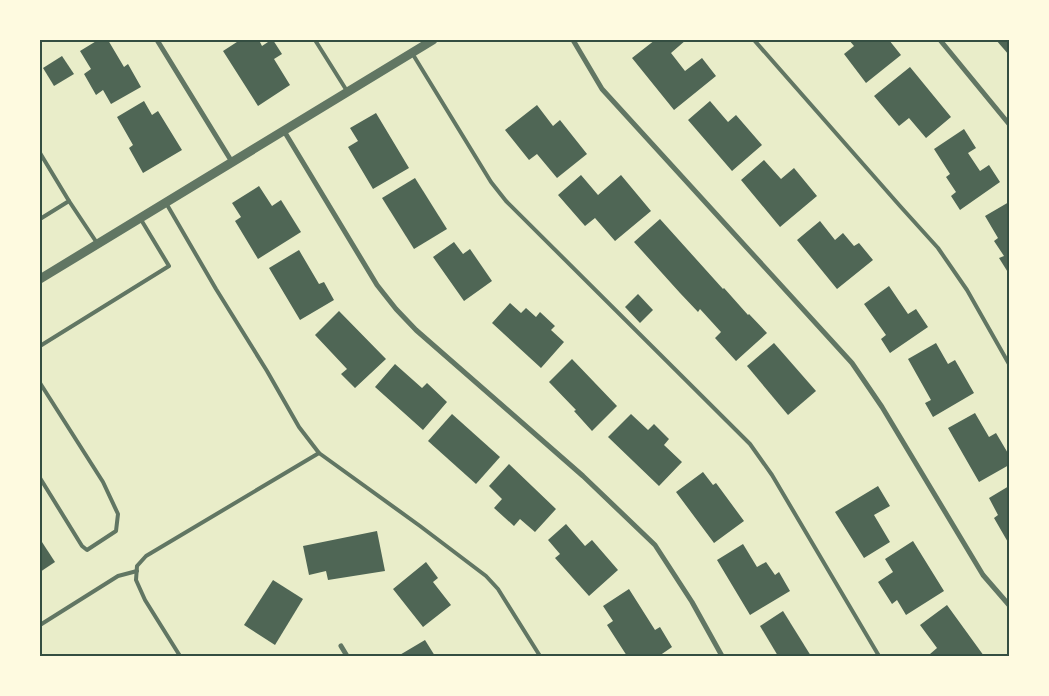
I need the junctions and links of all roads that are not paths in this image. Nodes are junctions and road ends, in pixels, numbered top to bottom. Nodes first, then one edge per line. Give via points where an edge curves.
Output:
1 (157, 40) edge
2 (316, 40) edge
3 (433, 40) edge
4 (573, 40) edge
5 (754, 40) edge
6 (940, 40) edge
7 (412, 53) junction
8 (347, 92) junction
9 (1009, 124) edge
10 (284, 131) junction
11 (40, 153) edge
12 (232, 162) junction
13 (69, 201) junction
14 (166, 202) junction
15 (40, 218) edge
16 (140, 218) junction
17 (98, 244) junction
18 (40, 279) edge
19 (40, 346) edge
20 (1009, 364) edge
21 (40, 383) edge
22 (319, 453) junction
23 (40, 478) edge
24 (137, 571) junction
25 (1009, 605) edge
26 (40, 625) edge
27 (341, 646) dead end
28 (180, 656) edge
29 (347, 656) edge
30 (540, 656) edge
31 (722, 656) edge
32 (879, 656) edge

1 - 12 street
2 - 8 lane
3 - 7 street
4 - 25 street via 602,89 852,363 983,575
5 - 20 lane via 938,248 967,290
6 - 9 street
7 - 8 street
7 - 32 lane via 506,201 750,444 772,475
8 - 10 street
10 - 12 street
10 - 31 street via 377,285 396,309 583,476 655,545
11 - 13 lane
12 - 14 street
13 - 15 lane
13 - 17 lane
14 - 16 street
14 - 22 lane via 299,427
16 - 17 street
16 - 19 lane via 169,266
17 - 18 street
21 - 23 lane via 103,482 118,514 116,531 87,550
22 - 24 lane via 146,556 137,566
22 - 30 lane via 486,576 498,589
24 - 26 lane via 118,576
24 - 28 lane via 136,580 145,600
27 - 29 street

